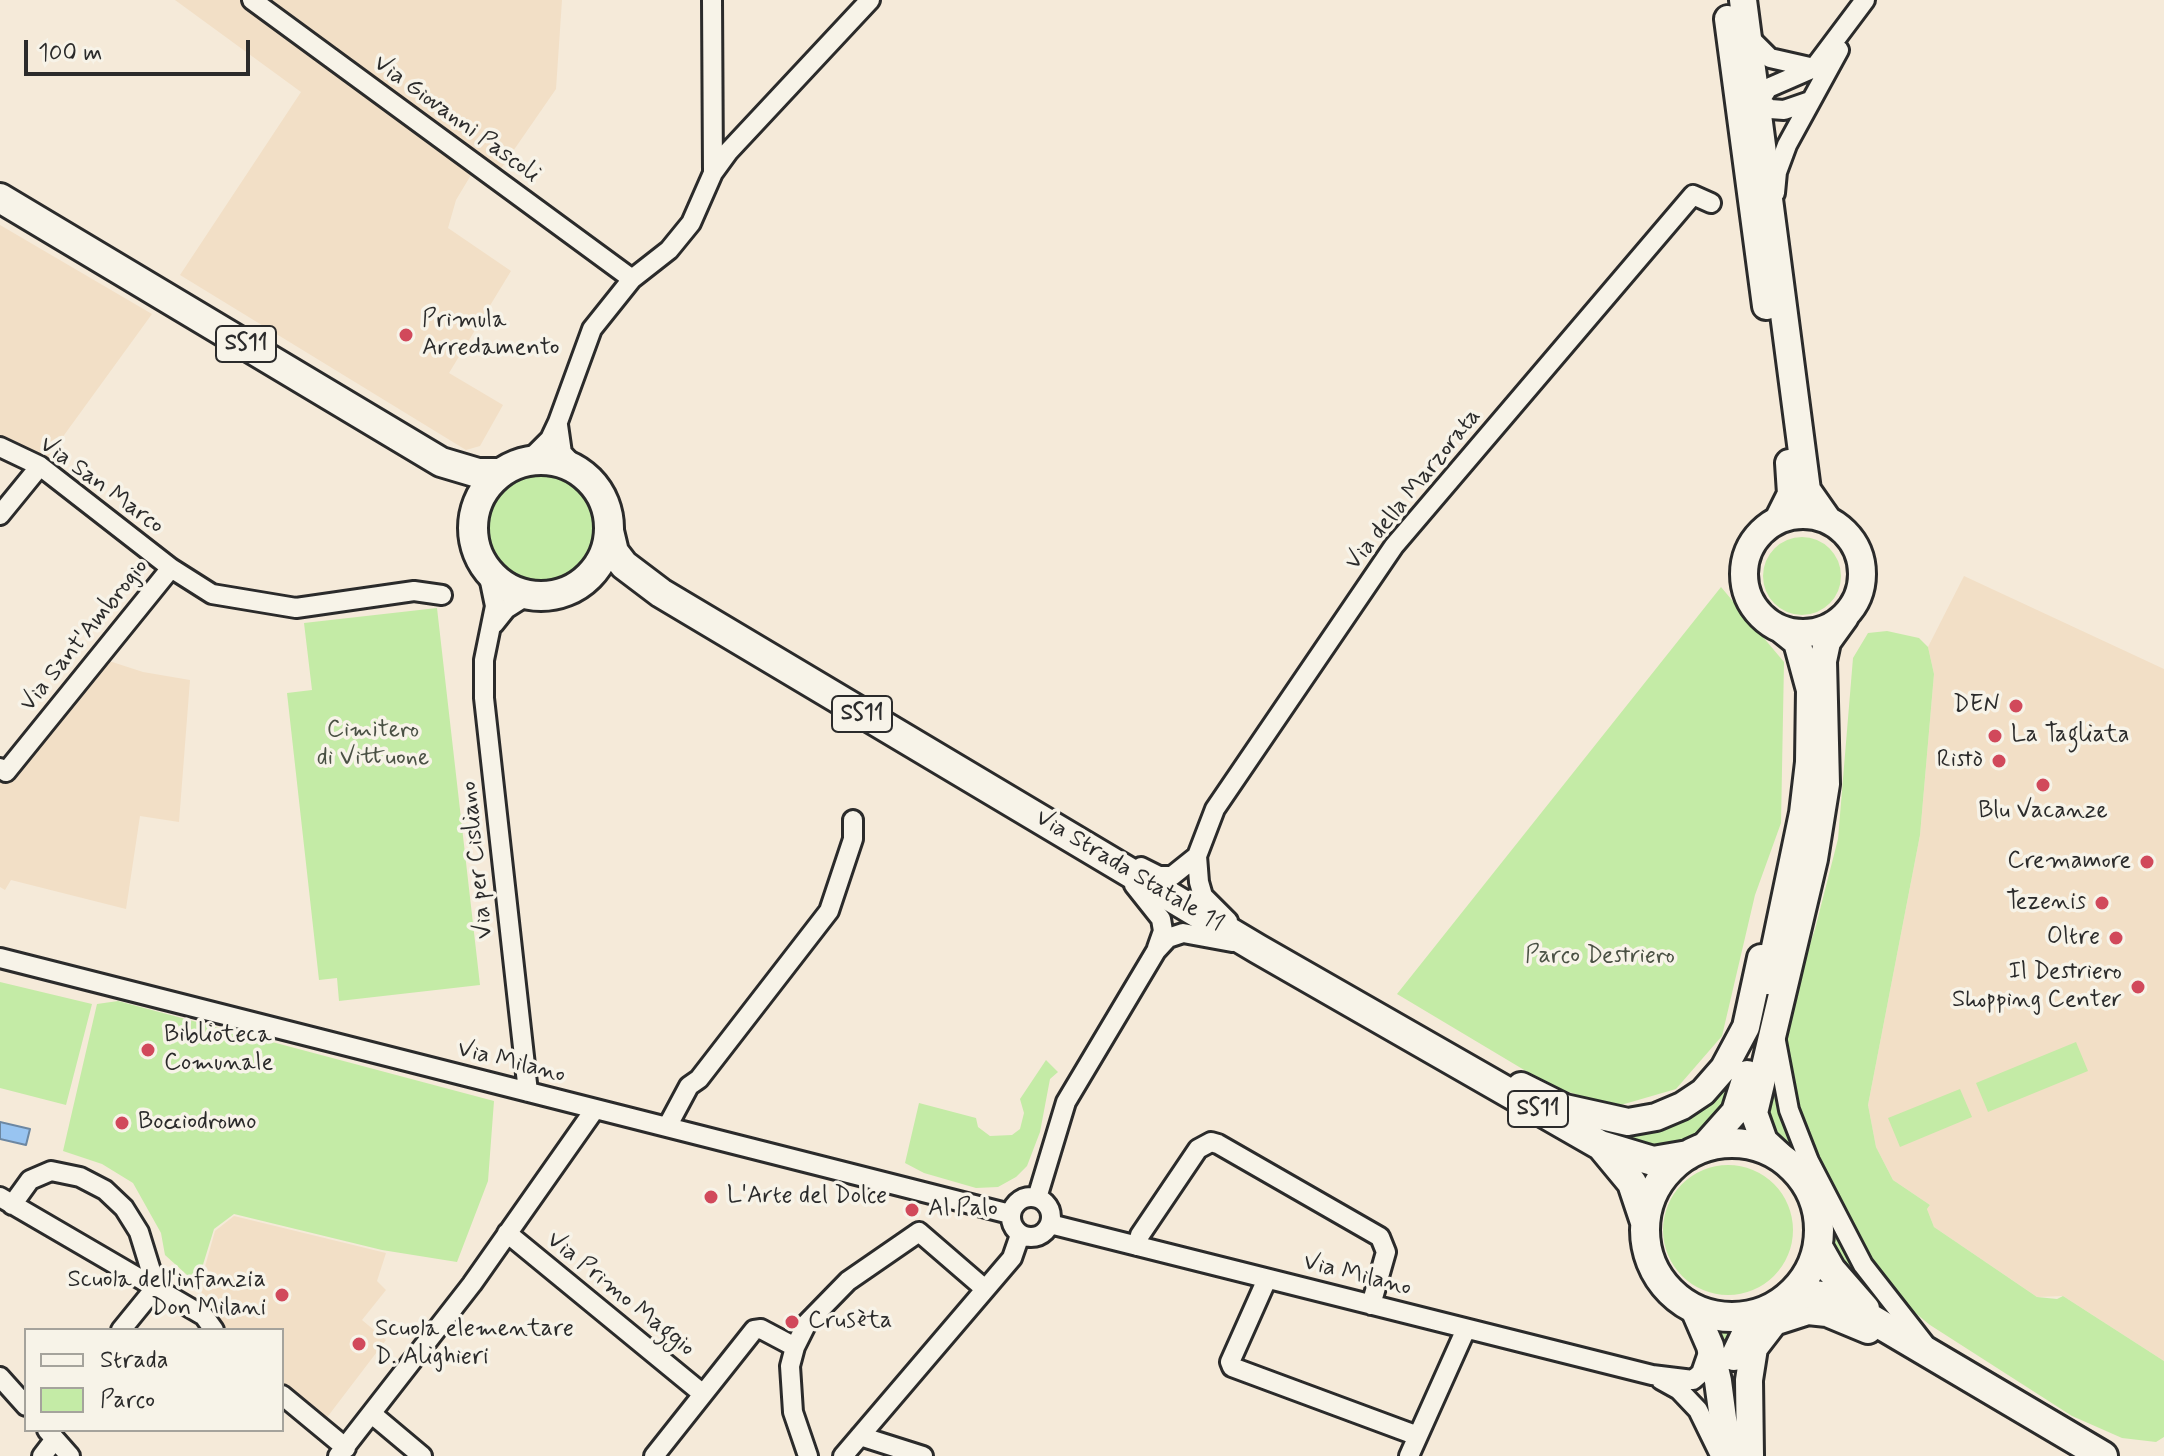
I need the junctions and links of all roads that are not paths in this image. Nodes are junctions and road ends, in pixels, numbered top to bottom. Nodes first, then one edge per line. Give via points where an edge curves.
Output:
1 (252, 0) edge
2 (712, 0) edge
3 (870, 0) edge
4 (1726, 0) edge
5 (1733, 0) edge
6 (1743, 0) edge
7 (1867, 0) edge
8 (1748, 36) junction
9 (1814, 68) junction
10 (1810, 101) junction
11 (1759, 102) junction
12 (713, 173) junction
13 (0, 198) edge
14 (1711, 203) dead end
15 (1773, 212) junction
16 (1760, 260) junction
17 (632, 279) junction
18 (558, 422) junction
19 (0, 447) edge
20 (529, 460) junction
21 (441, 462) junction
22 (40, 466) junction
23 (578, 470) junction
24 (499, 473) junction
25 (0, 515) edge
26 (473, 516) junction
27 (1778, 520) junction
28 (1828, 520) junction
29 (609, 531) junction
30 (171, 568) junction
31 (488, 572) junction
32 (584, 581) junction
33 (661, 593) junction
34 (442, 595) dead end
35 (528, 595) junction
36 (1845, 617) junction
37 (494, 624) junction
38 (1782, 630) junction
39 (3, 770) edge
40 (853, 820) dead end
41 (1064, 832) junction
42 (1797, 844) junction
43 (1197, 856) junction
44 (1258, 949) junction
45 (1156, 951) junction
46 (0, 958) edge
47 (1774, 1026) junction
48 (1476, 1074) junction
49 (528, 1092) junction
50 (595, 1109) junction
51 (667, 1127) junction
52 (1600, 1145) junction
53 (1695, 1152) junction
54 (1789, 1164) junction
55 (1037, 1198) junction
56 (6, 1201) edge
57 (1010, 1214) junction
58 (1645, 1222) junction
59 (1050, 1224) junction
60 (507, 1233) junction
61 (1020, 1235) junction
62 (1137, 1246) junction
63 (1818, 1247) junction
64 (1267, 1279) junction
65 (156, 1287) junction
66 (985, 1289) junction
67 (1794, 1291) junction
68 (1371, 1305) junction
69 (1694, 1309) junction
70 (1754, 1315) junction
71 (1883, 1325) junction
72 (123, 1328) edge
73 (213, 1328) edge
74 (1466, 1329) junction
75 (1710, 1346) junction
76 (795, 1347) junction
77 (1935, 1358) junction
78 (1652, 1375) junction
79 (0, 1377) edge
80 (1968, 1378) junction
81 (703, 1394) junction
82 (284, 1397) edge
83 (24, 1404) edge
84 (372, 1414) junction
85 (51, 1434) edge
86 (860, 1436) junction
87 (1418, 1436) junction
88 (342, 1452) edge
89 (42, 1456) edge
90 (70, 1456) edge
91 (422, 1456) edge
92 (654, 1456) edge
93 (808, 1456) edge
94 (843, 1456) edge
95 (923, 1456) edge
96 (1409, 1456) edge
97 (1721, 1456) edge
98 (1728, 1456) edge
99 (1747, 1456) edge
100 (2103, 1456) edge

1 - 17 street, Via Giovanni Pascoli
2 - 12 street
3 - 12 street
4 - 16 main road
5 - 11 street via 1744,83
6 - 8 main road
7 - 9 street
7 - 10 street
8 - 9 street via 1770,58
8 - 11 main road
9 - 11 street via 1768,88
10 - 11 street via 1784,110
10 - 15 street via 1777,172
11 - 15 main road
11 - 16 street via 1751,120 1765,236
12 - 17 street via 691,223 669,250
13 - 21 main road, SS11
14 - 43 street, Via della Marzorata via 1693,195 1394,546 1215,809
15 - 28 main road via 1807,490
16 - 27 main road via 1791,481 1791,494
17 - 18 street via 592,329
18 - 20 street
18 - 23 street via 562,453
19 - 22 street, Via San Marco
20 - 23 main road via 546,459
20 - 24 main road
21 - 24 main road
21 - 26 main road
22 - 25 street
22 - 30 street, Via San Marco
23 - 29 main road, Via Strada Statale 11 via 596,486
24 - 26 main road via 487,485
26 - 31 main road via 475,546
27 - 28 main road via 1803,515
27 - 38 main road via 1756,537 1743,576 1751,603
28 - 36 main road via 1849,537 1862,563 1860,592
29 - 32 main road via 602,558
29 - 33 main road, Via Strada Statale 11 via 624,565
30 - 34 street, Via San Marco via 212,594 296,608 414,591
30 - 39 street, Via Sant'Ambrogio
31 - 35 main road via 506,587
31 - 37 street, Via per Cisliano via 495,591
32 - 33 main road, Via Strada Statale 11 via 619,578
32 - 35 main road, Via Strada Statale 11 via 548,596
33 - 41 main road, Via Strada Statale 11 / SS11
35 - 37 street
36 - 38 main road via 1809,634
36 - 47 main road via 1827,642 1823,661 1826,784 1814,859
37 - 49 street, Via per Cisliano via 484,660 484,698
38 - 42 main road via 1797,642 1810,690 1809,762
40 - 51 street via 829,911 689,1086
41 - 43 street via 1159,876 1172,876
41 - 44 main road, Via Strada Statale 11
41 - 45 street via 1153,904 1163,931
42 - 48 main road via 1776,895 1746,1027 1724,1068 1703,1092 1656,1117 1628,1122 1565,1108 1518,1085
42 - 53 main road via 1735,1112
43 - 44 street, Via della Marzorata via 1203,896
44 - 45 street via 1183,933 1168,938
44 - 48 main road, Via Strada Statale 11
45 - 55 street via 1066,1102
46 - 49 street, Via Milano
47 - 54 main road via 1754,1113 1764,1141
47 - 77 street via 1789,1110 1809,1161 1863,1265
48 - 52 main road, Via Strada Statale 11 / SS11
49 - 50 street, Via Milano
50 - 51 street, Via Milano
50 - 60 street
51 - 57 street, Via Milano
52 - 53 main road, Via Strada Statale 11 via 1653,1161
52 - 58 main road, Via Strada Statale 11 via 1632,1183
53 - 54 main road via 1741,1143 1767,1150
53 - 58 main road via 1668,1170 1652,1194
54 - 63 main road via 1814,1202
55 - 57 street via 1021,1199
55 - 59 street via 1049,1208
56 - 65 street
56 - 65 street via 30,1180 51,1171 105,1190 139,1232
57 - 61 street
58 - 69 main road via 1646,1248 1656,1273 1672,1294
59 - 61 street via 1038,1237
59 - 62 street, Via Milano
60 - 81 street, Via Primo Maggio
60 - 84 street
61 - 66 street via 1012,1258
62 - 64 street, Via Milano
62 - 68 street via 1198,1149 1211,1142 1380,1237 1386,1252
63 - 67 main road
63 - 71 main road via 1852,1295
64 - 68 street, Via Milano
64 - 87 street via 1232,1367
65 - 72 street
65 - 73 street via 204,1316
66 - 76 street via 919,1232 848,1281 807,1323
66 - 86 street
67 - 70 main road
67 - 71 main road via 1827,1297
68 - 74 street, Via Milano
69 - 70 main road via 1713,1315
69 - 75 main road
70 - 99 main road via 1734,1358
71 - 77 main road
74 - 78 street, Via Milano
74 - 87 street
75 - 78 street via 1701,1373 1693,1380
75 - 98 main road
76 - 81 street via 754,1330
76 - 93 street via 789,1388
77 - 80 main road
78 - 97 street via 1679,1390 1698,1410
79 - 83 street
80 - 99 main road via 1827,1313 1789,1316 1774,1322 1754,1348
80 - 100 main road
81 - 92 street
82 - 88 street
84 - 88 street
84 - 91 street
85 - 89 street
85 - 90 street
86 - 94 street
86 - 95 street
87 - 96 street

